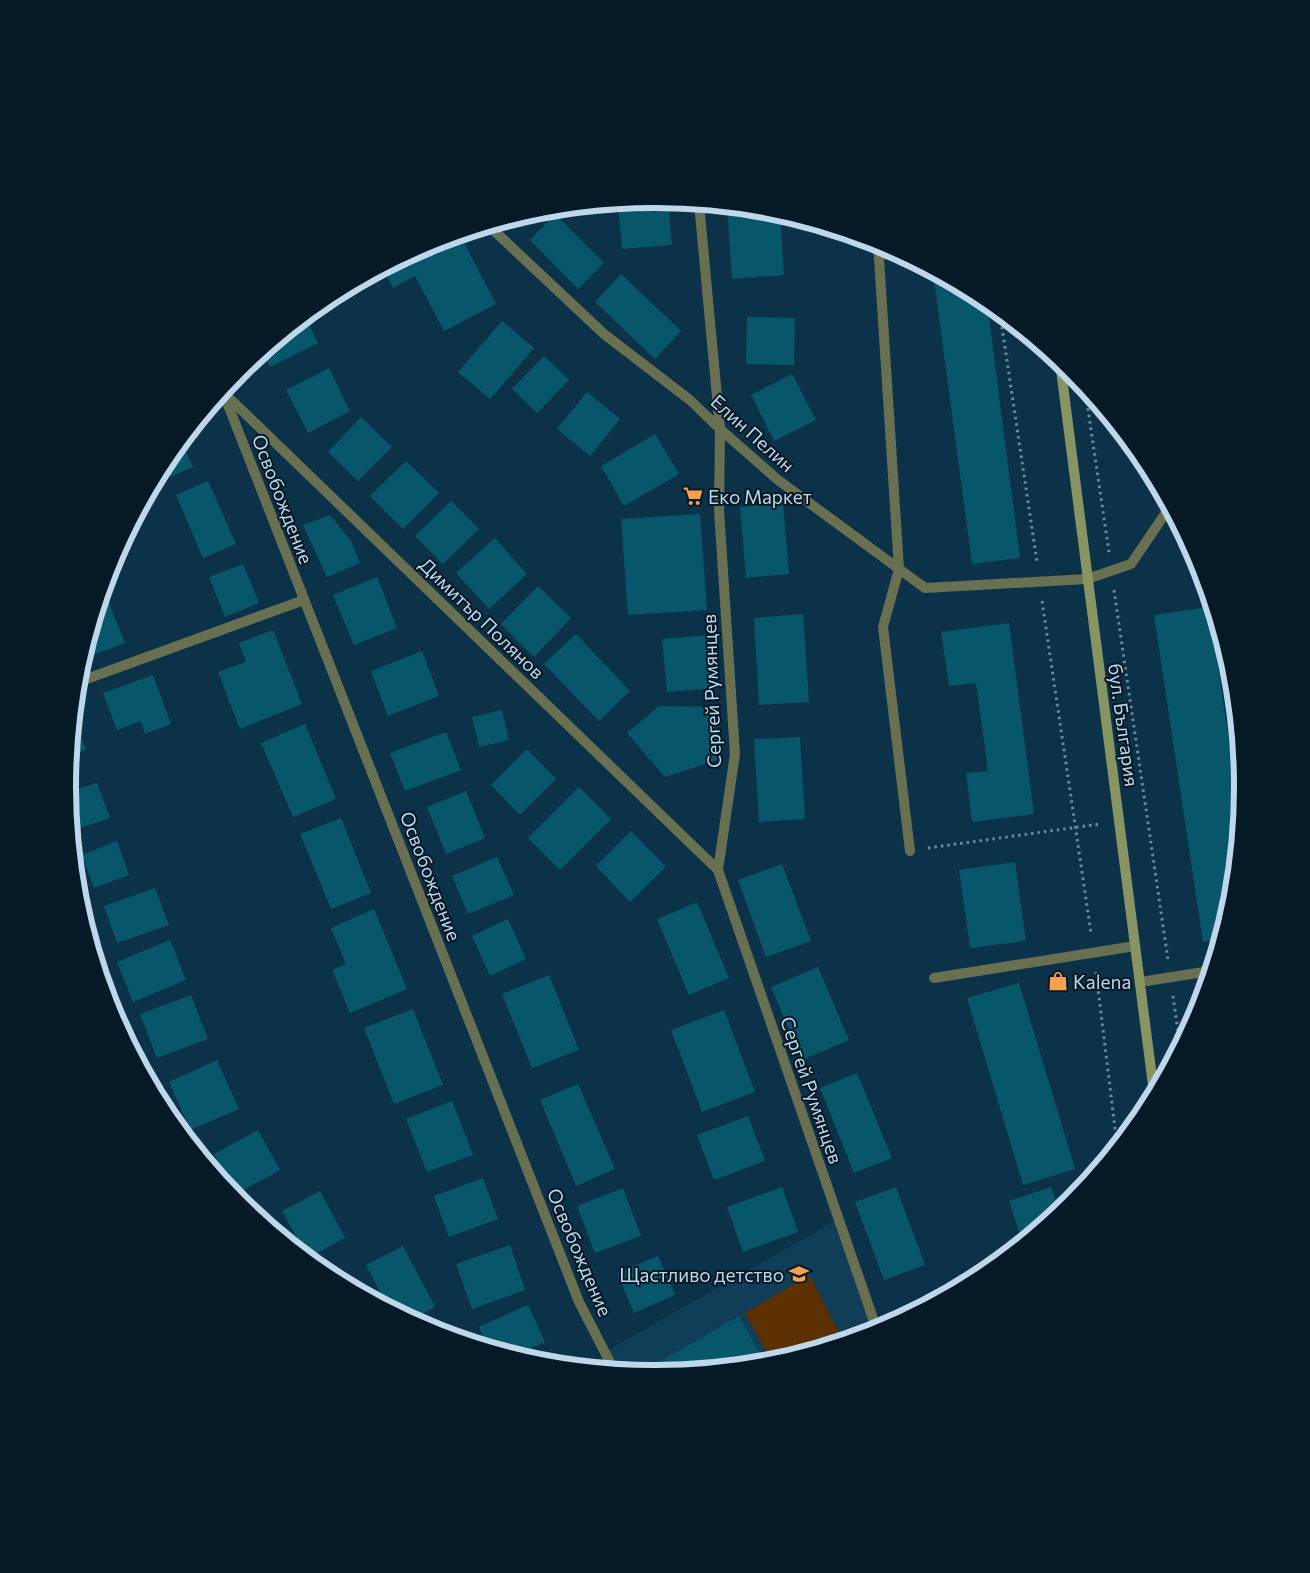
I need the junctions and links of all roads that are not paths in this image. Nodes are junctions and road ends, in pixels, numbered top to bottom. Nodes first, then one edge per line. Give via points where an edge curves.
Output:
1 (700, 210) edge
2 (494, 230) edge
3 (880, 255) edge
4 (1062, 375) edge
5 (227, 397) edge
6 (225, 400) edge
7 (720, 429) junction
8 (1165, 514) edge
9 (899, 569) junction
10 (1087, 579) junction
11 (304, 600) junction
12 (86, 679) edge
13 (910, 851) road end
14 (718, 870) junction
15 (1135, 946) junction
16 (1203, 972) edge
17 (934, 978) dead end
18 (1140, 982) junction
19 (1153, 1082) edge
20 (874, 1322) edge
21 (611, 1363) edge

1 - 7 street, Сергей Румянцев
2 - 7 street, Елин Пелин via 604,334 690,400
3 - 9 street
4 - 10 main road, бул. България
5 - 14 street, Димитър Полянов
6 - 11 street, Освобождение
7 - 9 street, Елин Пелин via 778,480
7 - 14 street, Сергей Румянцев via 719,510 735,754
8 - 10 street, Елин Пелин via 1131,564
9 - 10 street, Елин Пелин via 925,588
9 - 13 street via 883,627
10 - 15 main road, бул. България
11 - 12 street
11 - 21 street, Освобождение via 579,1302
14 - 20 street, Сергей Румянцев
15 - 17 street
15 - 18 main road, бул. България
16 - 18 street
18 - 19 main road, бул. България

